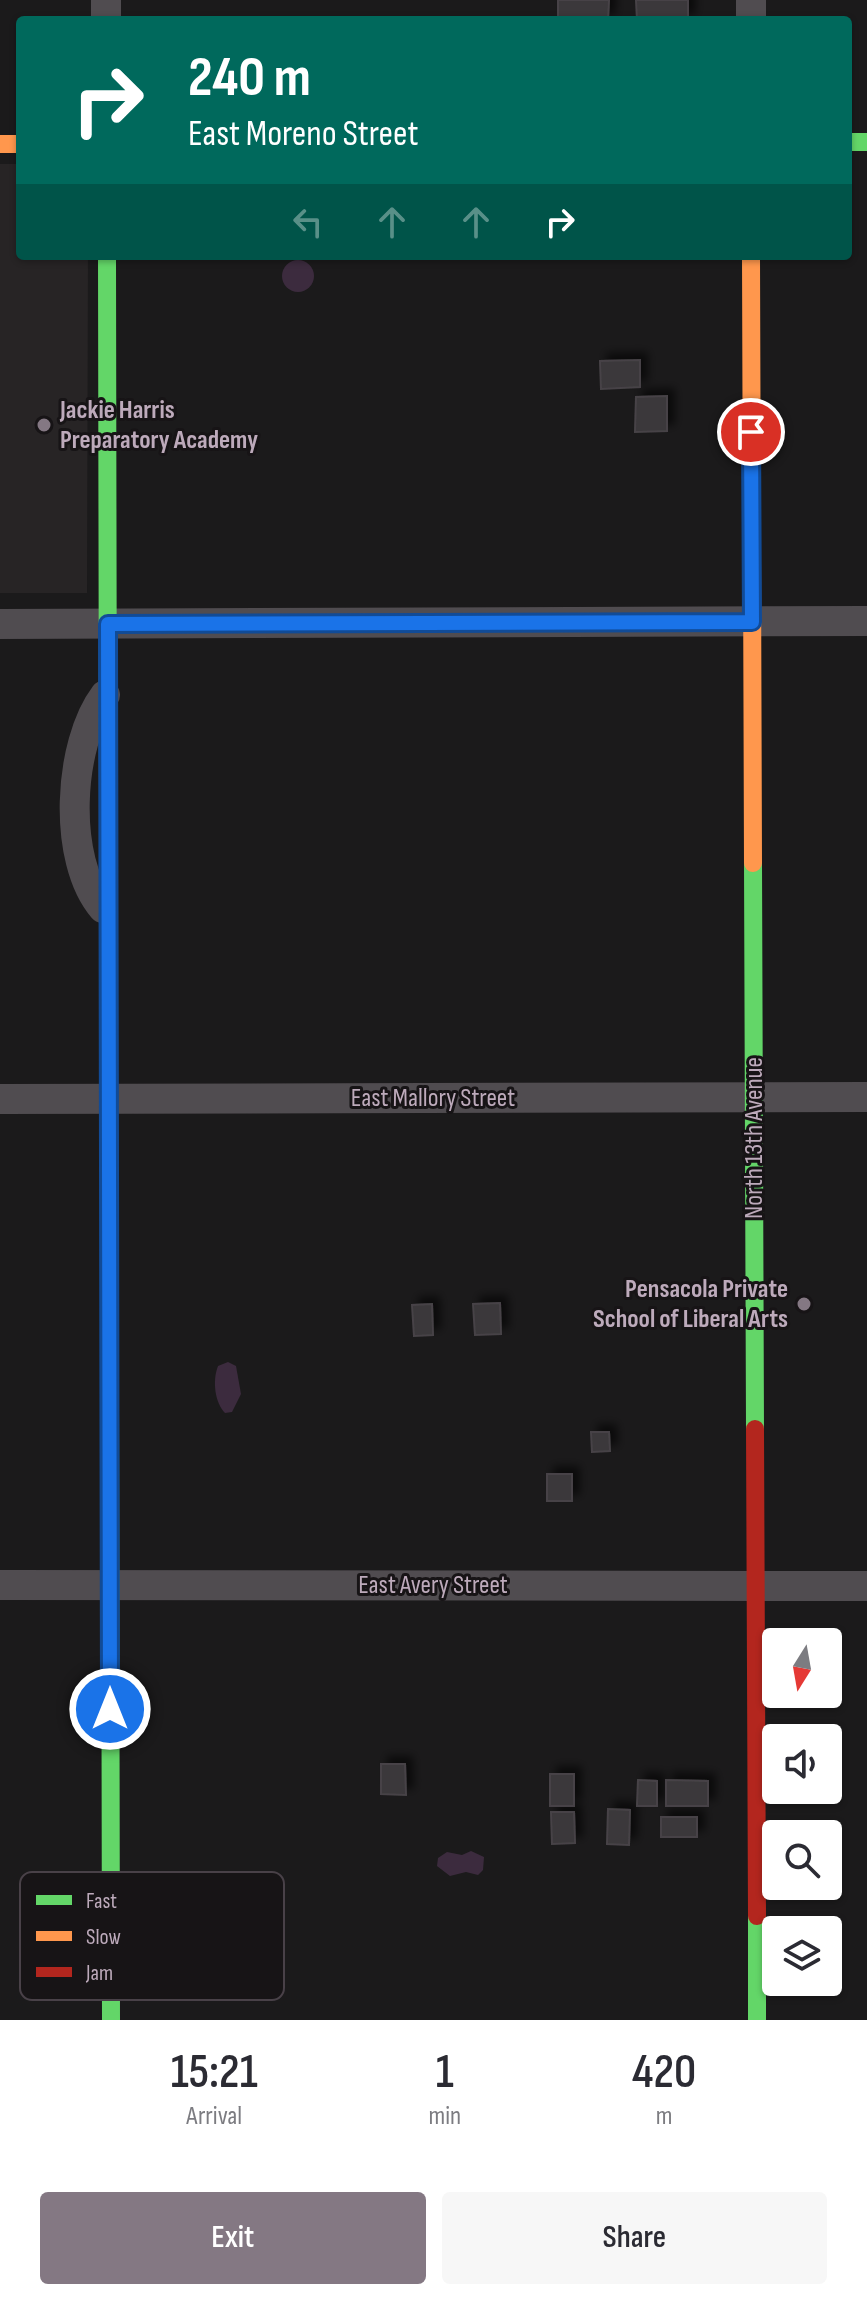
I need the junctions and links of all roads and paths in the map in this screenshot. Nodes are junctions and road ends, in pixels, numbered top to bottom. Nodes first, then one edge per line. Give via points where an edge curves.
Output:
1 (107, 260) edge
2 (751, 260) edge
3 (867, 621) edge
4 (752, 622) junction
5 (0, 624) edge
6 (108, 624) junction
7 (108, 691) joint
8 (108, 913) joint
9 (867, 1097) edge
10 (109, 1098) junction
11 (754, 1098) junction
12 (0, 1099) edge
13 (0, 1585) edge
14 (110, 1585) junction
15 (755, 1586) junction
16 (867, 1586) edge
17 (111, 1872) edge
18 (111, 2000) edge
19 (111, 2020) edge
20 (757, 2020) edge

1 - 6 street
2 - 4 street, North 13th Avenue
3 - 4 street
4 - 6 street
4 - 11 street, North 13th Avenue
5 - 6 street
6 - 7 street
7 - 8 street via 88,725 75,789 88,878
8 - 10 street
9 - 11 street, East Mallory Street
10 - 11 street, East Mallory Street
10 - 12 street, East Mallory Street
10 - 14 street
11 - 15 street, North 13th Avenue
13 - 14 street, East Avery Street
14 - 15 street, East Avery Street
14 - 17 street
15 - 16 street, East Avery Street
15 - 20 street, North 13th Avenue
18 - 19 street

